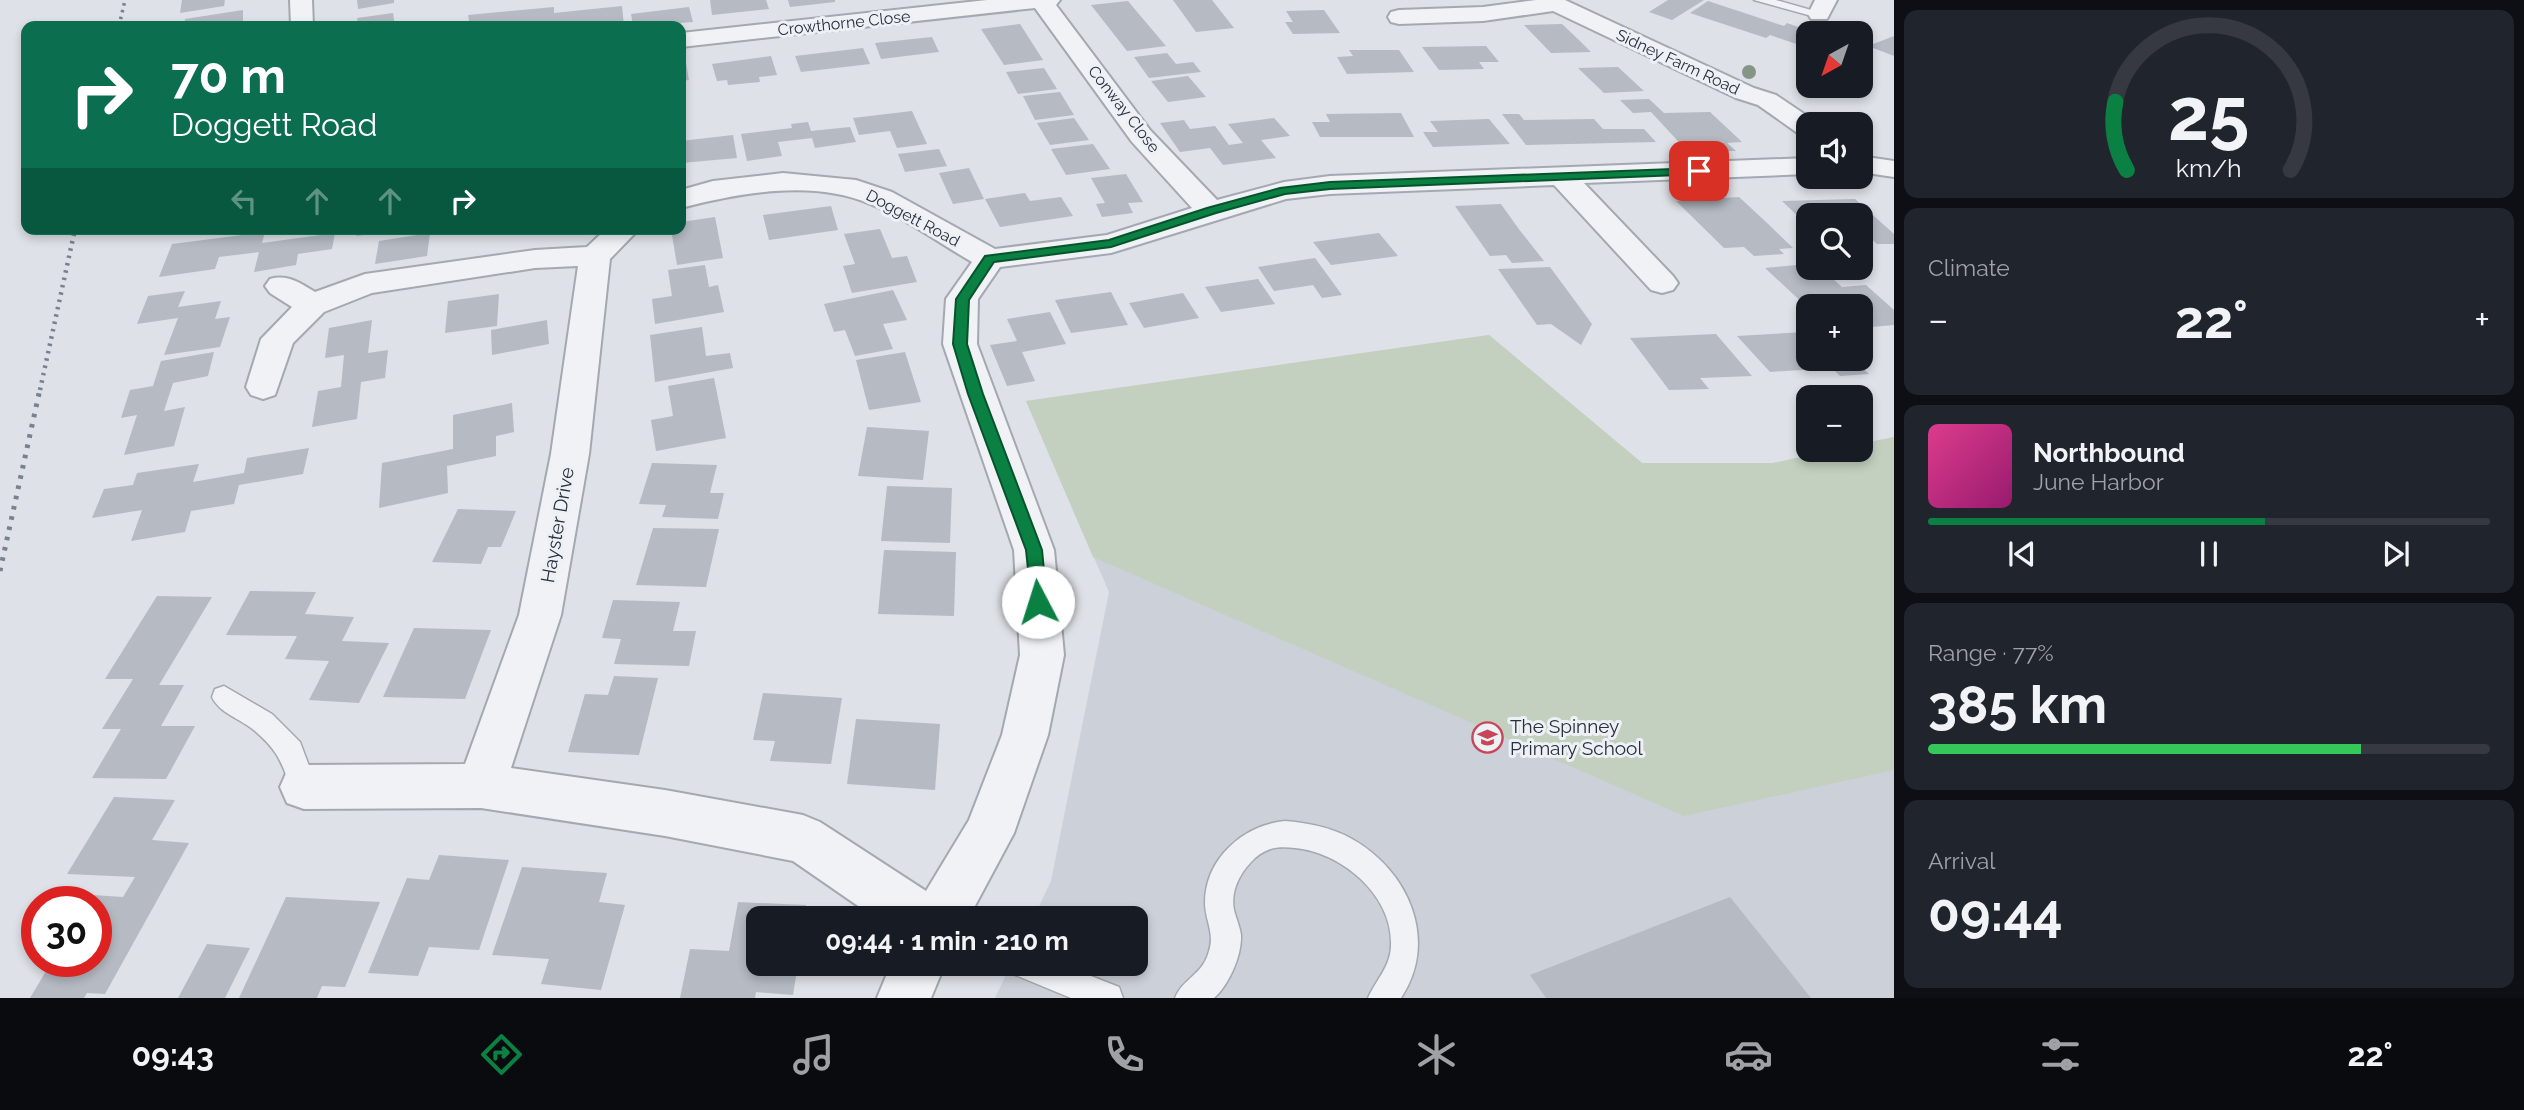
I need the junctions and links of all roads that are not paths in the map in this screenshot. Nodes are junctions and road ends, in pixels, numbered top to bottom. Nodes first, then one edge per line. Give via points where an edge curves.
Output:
1 (301, 0) edge
2 (1760, 0) edge
3 (1046, 1) edge
4 (1549, 2) edge
5 (1822, 7) edge
6 (1399, 17) dead end
7 (302, 21) edge
8 (686, 39) edge
9 (1796, 120) edge
10 (1873, 166) edge
11 (1796, 167) edge
12 (1894, 169) edge
13 (1562, 177) junction
14 (686, 198) edge
15 (1211, 211) junction
16 (610, 243) edge
17 (990, 259) junction
18 (1662, 283) dead end
19 (281, 286) dead end
20 (313, 305) junction
21 (263, 387) dead end
22 (224, 697) dead end
23 (481, 786) junction
24 (303, 787) joint
25 (903, 906) edge
26 (947, 906) edge
27 (913, 976) edge
28 (1053, 976) edge
29 (904, 998) edge
30 (1108, 998) edge
31 (1190, 998) edge
32 (1383, 998) edge

1 - 7 street
2 - 5 lane
3 - 8 street, Crowthorne Close
3 - 15 street, Conway Close via 1141,136
4 - 6 street via 1483,14
4 - 9 street, Sidney Farm Road via 1767,100
10 - 12 street
11 - 13 street
13 - 15 street via 1330,185 1284,191
13 - 18 street
14 - 17 street, Doggett Road via 783,181 856,189 882,198
15 - 17 street via 1111,244
16 - 20 street via 365,284
16 - 23 street, Hayster Drive via 540,615
17 - 26 street via 962,299 960,344 1034,550 1042,655 1025,735 989,833
19 - 20 street
20 - 21 street via 278,339
22 - 24 lane via 263,722 292,750
23 - 24 street
23 - 25 street via 803,839
27 - 29 street
28 - 30 lane
31 - 32 lane via 1211,980 1227,940 1219,904 1232,861 1265,836 1304,833 1348,849 1390,893 1405,939 1402,971

